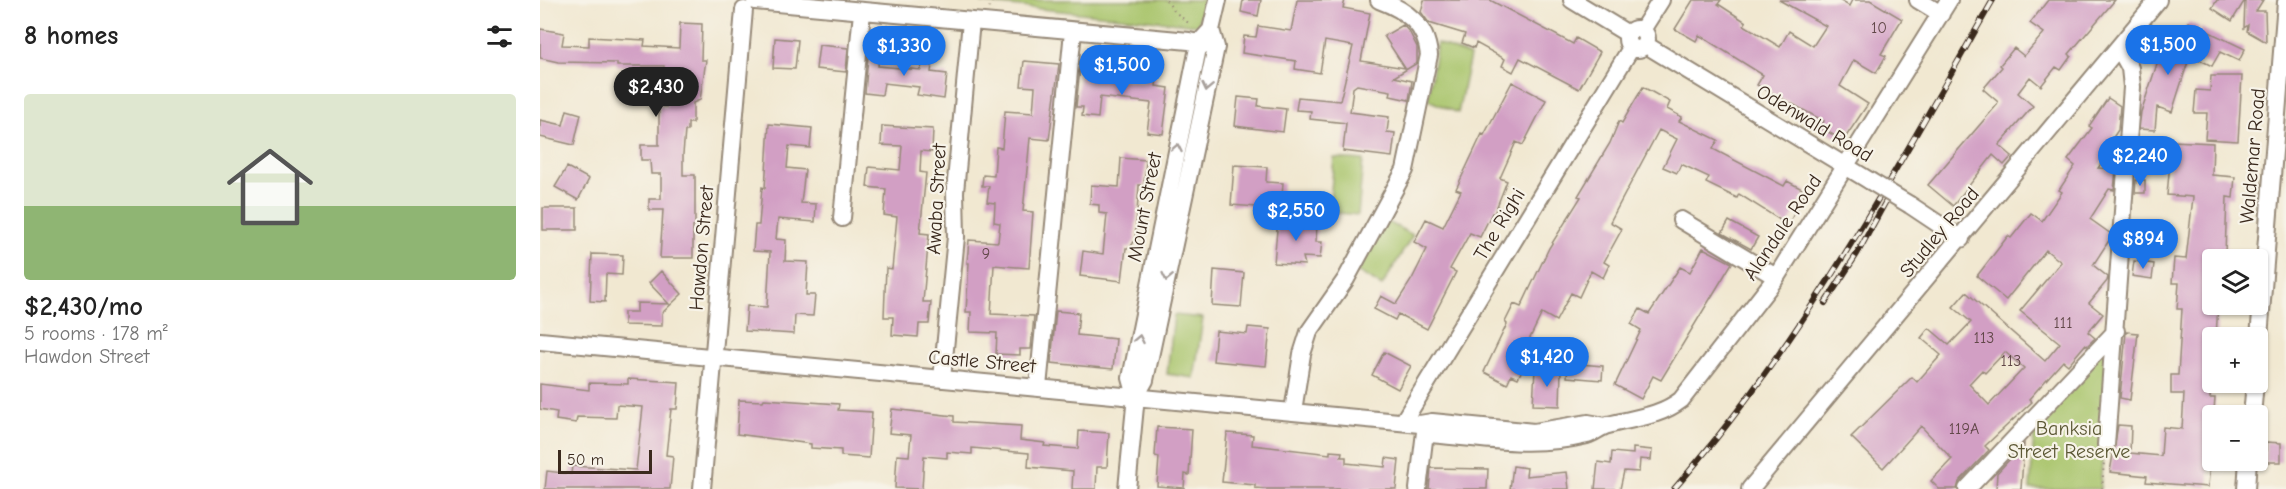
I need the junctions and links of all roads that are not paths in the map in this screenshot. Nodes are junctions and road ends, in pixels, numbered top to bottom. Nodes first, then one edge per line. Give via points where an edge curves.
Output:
1 (1218, 0) edge
2 (1379, 0) edge
3 (1572, 0) edge
4 (1661, 0) edge
5 (1918, 0) edge
6 (2158, 0) edge
7 (2286, 2) edge
8 (747, 3) edge
9 (1945, 7) edge
10 (862, 12) junction
11 (971, 21) junction
12 (1211, 30) junction
13 (1073, 31) junction
14 (1637, 39) junction
15 (1199, 43) junction
16 (1216, 47) junction
17 (2119, 48) junction
18 (1846, 167) junction
19 (842, 218) dead end
20 (1681, 220) dead end
21 (1961, 239) junction
22 (1776, 277) junction
23 (2260, 327) edge
24 (2116, 331) junction
25 (540, 341) edge
26 (712, 358) junction
27 (942, 379) junction
28 (1038, 387) junction
29 (1136, 396) junction
30 (1293, 411) junction
31 (1416, 426) junction
32 (1605, 426) joint
33 (2106, 445) road end
34 (2247, 471) edge
35 (702, 489) edge
36 (1127, 489) edge
37 (1418, 489) edge
38 (1750, 489) edge
39 (1967, 489) edge
40 (2246, 489) edge

1 - 12 street, Mount Street
2 - 30 street via 1407,13 1419,24 1427,40 1429,55 1411,150 1405,170 1346,279 1309,332
3 - 14 street, Odenwald Road
4 - 14 street, The Righi
5 - 9 street
6 - 17 street, Studley Road
7 - 23 street, Waldemar Road
8 - 10 street
8 - 26 street, Hawdon Street
9 - 18 street, Alandale Road
10 - 11 street
10 - 19 street
11 - 13 street
11 - 27 street, Awaba Street
12 - 15 street, Mount Street
12 - 16 street, Mount Street
13 - 15 street
13 - 28 street
14 - 18 street, Odenwald Road
14 - 31 street, The Righi
15 - 16 street
29 -> 15 street, Mount Street via 1131,378
16 -> 29 street, Mount Street via 1145,380
17 - 21 street, Studley Road
17 - 24 street via 2130,68 2132,87
18 - 21 street, Odenwald Road, bridge
18 - 22 street, Alandale Road
20 - 22 street
21 - 38 street, Studley Road
22 - 32 street, Alandale Road via 1681,400 1650,416
24 - 33 street
24 - 39 street
25 - 26 street, Castle Street
26 - 27 street, Castle Street
26 - 35 street, Hawdon Street
27 - 28 street, Castle Street
28 - 29 street, Castle Street
29 - 30 street, Castle Street
29 - 36 street, Mount Street
30 - 31 street, Castle Street
31 - 32 street, Castle Street via 1532,444 1590,435
31 - 37 street
34 - 40 street

